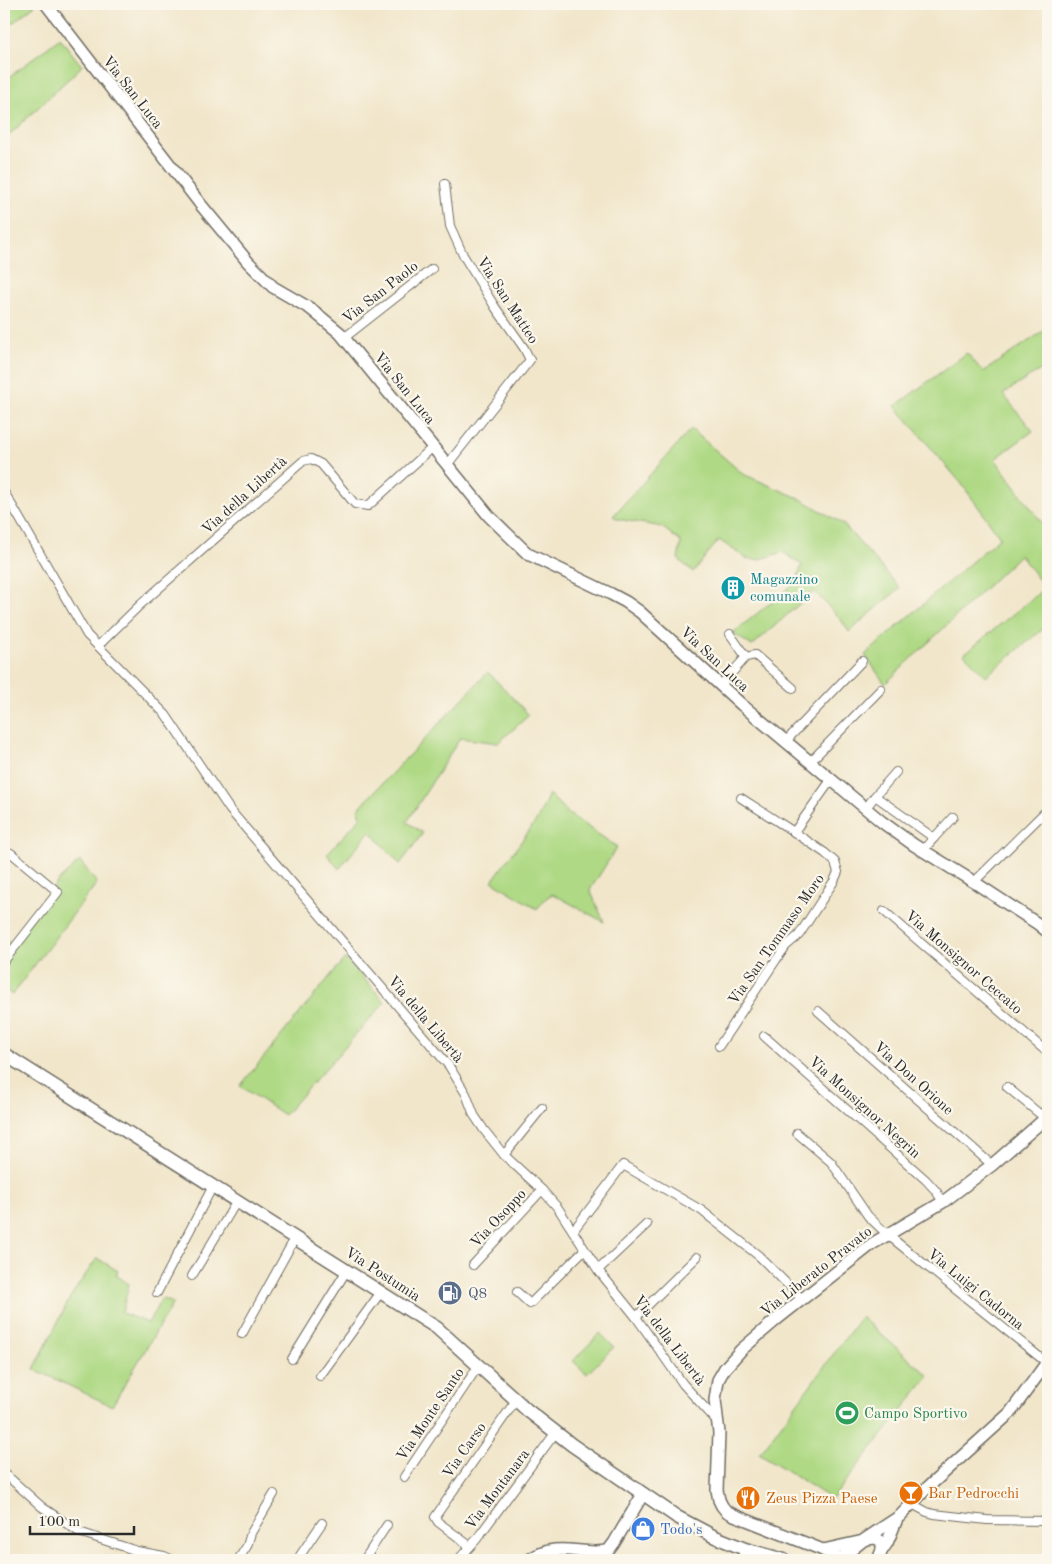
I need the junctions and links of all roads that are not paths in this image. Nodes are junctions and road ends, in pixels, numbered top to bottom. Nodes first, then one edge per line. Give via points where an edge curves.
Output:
1 (46, 4) edge
2 (445, 184) dead end
3 (432, 269) dead end
4 (344, 338) junction
5 (434, 447) junction
6 (447, 465) junction
7 (4, 492) edge
8 (730, 634) dead end
9 (98, 646) junction
10 (746, 657) junction
11 (862, 661) dead end
12 (721, 685) junction
13 (793, 688) dead end
14 (881, 689) dead end
15 (786, 742) junction
16 (810, 762) junction
17 (896, 772) dead end
18 (831, 780) junction
19 (876, 796) junction
20 (741, 798) dead end
21 (866, 808) junction
22 (1048, 809) edge
23 (953, 816) dead end
24 (794, 832) junction
25 (934, 838) junction
26 (923, 850) junction
27 (10, 852) dead end
28 (974, 882) junction
29 (884, 911) dead end
30 (1048, 932) edge
31 (4, 961) edge
32 (818, 1011) dead end
33 (764, 1036) dead end
34 (719, 1046) dead end
35 (1048, 1053) edge
36 (4, 1054) edge
37 (1008, 1087) dead end
38 (542, 1108) dead end
39 (1048, 1108) edge
40 (1048, 1116) edge
41 (796, 1133) dead end
42 (504, 1155) junction
43 (992, 1165) junction
44 (213, 1186) junction
45 (542, 1190) junction
46 (237, 1201) junction
47 (943, 1202) junction
48 (647, 1224) dead end
49 (573, 1231) junction
50 (888, 1235) junction
51 (295, 1238) junction
52 (584, 1250) junction
53 (697, 1257) dead end
54 (473, 1265) dead end
55 (348, 1270) junction
56 (598, 1270) junction
57 (192, 1276) dead end
58 (381, 1292) junction
59 (517, 1292) dead end
60 (158, 1293) dead end
61 (802, 1299) junction
62 (636, 1317) junction
63 (242, 1334) dead end
64 (292, 1359) dead end
65 (1047, 1362) edge
66 (479, 1365) junction
67 (320, 1376) dead end
68 (516, 1400) junction
69 (716, 1420) junction
70 (556, 1432) junction
71 (4, 1473) edge
72 (404, 1477) dead end
73 (274, 1494) dead end
74 (643, 1494) junction
75 (912, 1504) junction
76 (897, 1519) junction
77 (1048, 1521) edge
78 (322, 1523) dead end
79 (387, 1525) dead end
80 (863, 1540) junction
81 (470, 1546) junction
82 (823, 1550) junction
83 (743, 1554) edge
84 (607, 1556) edge
85 (880, 1557) edge
86 (845, 1559) edge
87 (173, 1560) edge
88 (238, 1560) edge
89 (297, 1560) edge
90 (364, 1560) edge
91 (458, 1560) edge
92 (529, 1560) edge
93 (784, 1560) edge

1 - 4 street, Via San Luca via 248,262 273,287 311,309
2 - 6 street, Via San Matteo via 450,226 463,255 530,360
3 - 4 street, Via San Paolo
4 - 5 street, Via San Luca
5 - 6 street, Via San Luca
5 - 9 street, Via della Libertà via 368,506 355,504 322,464 311,459 303,461
6 - 12 street, Via San Luca via 489,516 528,554 626,602
7 - 9 street, Via della Libertà via 87,636
8 - 10 street
9 - 42 street, Via della Libertà via 166,715 230,810 449,1066 474,1115
10 - 12 street
10 - 13 street via 755,655
11 - 15 street
12 - 15 street, Via San Luca
14 - 16 street
15 - 16 street, Via San Luca
16 - 18 street, Via San Luca
17 - 19 street
18 - 21 street, Via San Luca
18 - 24 street
19 - 21 street
19 - 25 street
20 - 24 street, Via San Tommaso Moro
21 - 26 street, Via San Luca
22 - 28 street
23 - 25 street
24 - 34 street, Via San Tommaso Moro via 835,862 838,872 799,934 786,946
25 - 26 street
26 - 28 street, Via San Luca
27 - 31 street via 58,892
28 - 30 street, Via San Luca
29 - 35 street, Via Monsignor Ceccato
32 - 43 street, Via Don Orione
33 - 47 street, Via Monsignor Negrin via 926,1180
36 - 44 main road, Via Postumia
37 - 39 street via 1041,1116
38 - 42 street
40 - 43 street, Via Liberato Pravato
41 - 50 street, Via Luigi Cadorna via 830,1162 868,1216
42 - 45 street, Via della Libertà
43 - 47 street, Via Liberato Pravato
44 - 46 main road, Via Postumia
44 - 60 street
45 - 49 street, Via della Libertà
45 - 54 street, Via Osoppo
46 - 51 main road, Via Postumia
46 - 57 street
47 - 50 street, Via Liberato Pravato
48 - 56 street
49 - 52 street, Via della Libertà
49 - 61 street via 622,1165 701,1210 759,1256
50 - 61 street, Via Liberato Pravato
50 - 65 street, Via Luigi Cadorna
51 - 55 main road, Via Postumia
51 - 63 street
52 - 56 street, Via della Libertà
52 - 59 street via 530,1304
53 - 62 street
55 - 58 main road, Via Postumia
55 - 64 street
56 - 62 street, Via della Libertà
58 - 66 main road, Via Postumia via 437,1328
58 - 67 street
61 - 69 street, Via Liberato Pravato via 741,1350 725,1368 718,1380
62 - 69 street, Via della Libertà via 683,1384
65 - 75 street via 1010,1414
66 - 68 main road, Via Postumia
66 - 72 street, Via Monte Santo
68 - 70 main road, Via Postumia
68 - 81 street, Via Carso via 435,1517
69 - 82 street, Via Liberato Pravato via 719,1433 718,1496 726,1511
70 - 74 main road, Via Postumia
70 - 81 street, Via Montanara
71 - 87 street via 42,1507 79,1532
73 - 88 street
74 - 83 main road, Via Postumia via 688,1524
74 - 84 street
75 - 76 street
75 - 77 street via 934,1514 988,1520
76 - 80 street
76 - 85 street
78 - 89 street
79 - 90 street
80 - 82 street
80 - 85 street via 873,1538 882,1542
80 - 86 street
81 - 91 street, Via Montanara
82 - 86 street
83 - 93 main road, Via Postumia
84 - 92 street via 567,1549 549,1551

